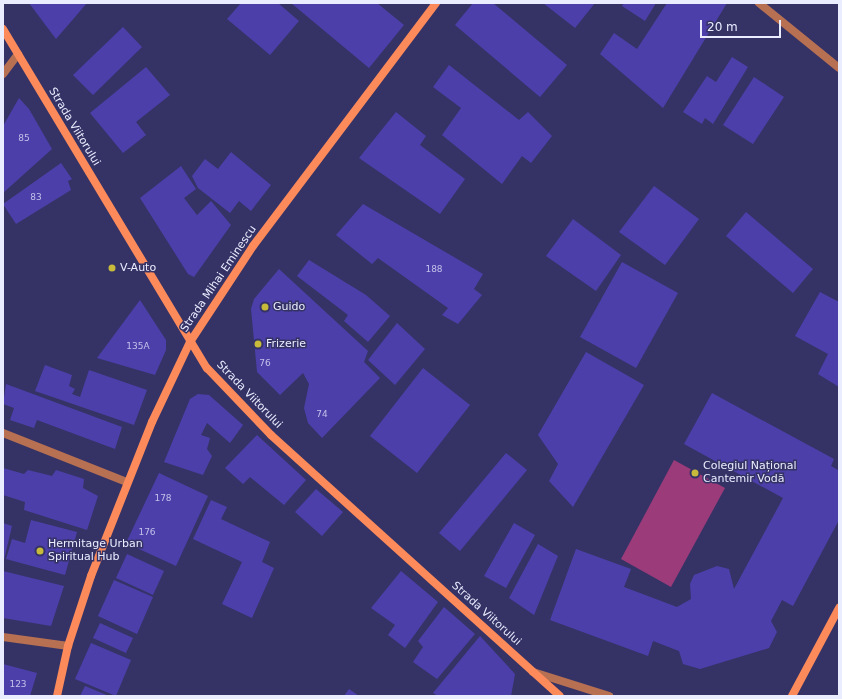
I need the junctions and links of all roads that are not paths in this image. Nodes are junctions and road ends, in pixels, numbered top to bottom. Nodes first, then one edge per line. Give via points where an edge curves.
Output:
1 (436, 3) edge
2 (759, 3) edge
3 (3, 29) edge
4 (18, 54) junction
5 (839, 68) edge
6 (3, 74) edge
7 (190, 342) junction
8 (3, 434) edge
9 (127, 482) junction
10 (839, 608) edge
11 (3, 637) edge
12 (68, 646) junction
13 (533, 672) junction
14 (57, 696) edge
15 (560, 696) edge
16 (609, 696) edge
17 (792, 696) edge

1 - 7 main road, Strada Mihai Eminescu via 253,246
2 - 5 street
3 - 4 main road, Strada Viitorului
4 - 6 street
4 - 7 main road, Strada Viitorului
7 - 9 main road, Strada Mihai Eminescu
7 - 13 main road, Strada Viitorului via 207,368 271,435
8 - 9 street
9 - 12 main road, Strada Mihai Eminescu via 91,576
10 - 17 main road
11 - 12 street
12 - 14 main road, Strada Mihai Eminescu
13 - 15 main road, Strada Viitorului
13 - 16 street, Strada Viitorului

